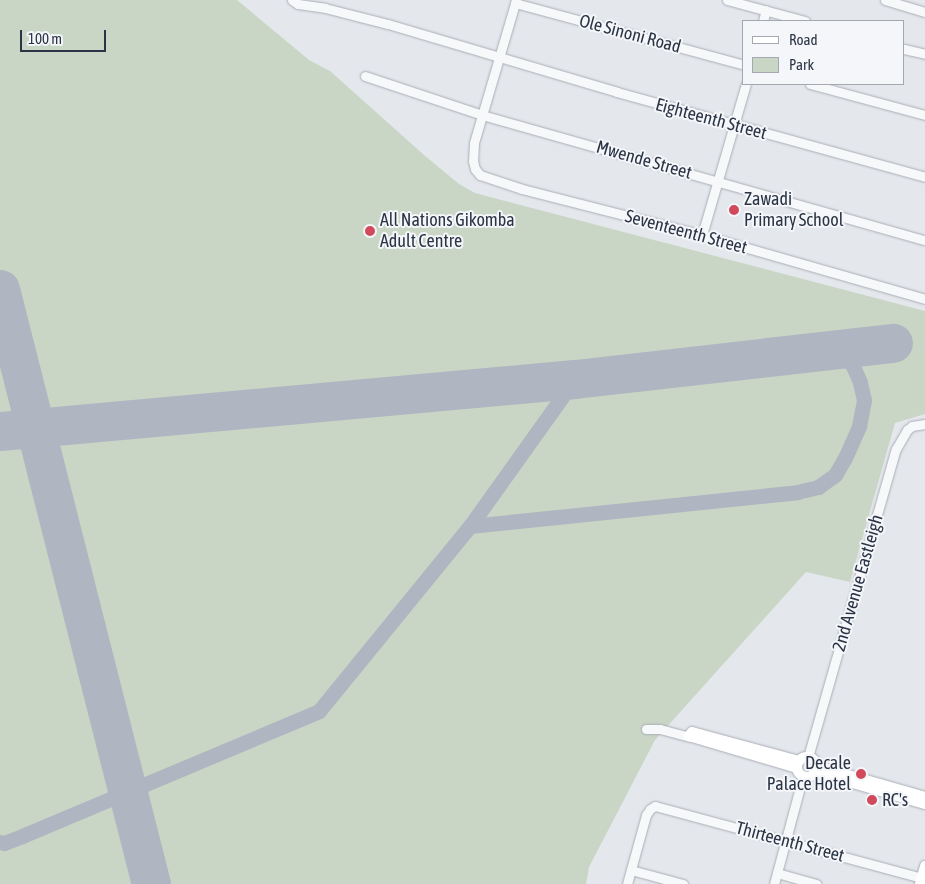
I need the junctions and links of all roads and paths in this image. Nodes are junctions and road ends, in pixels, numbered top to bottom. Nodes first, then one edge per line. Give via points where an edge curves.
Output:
1 (292, 0) edge
2 (727, 0) edge
3 (886, 0) edge
4 (516, 2) edge
5 (766, 10) junction
6 (925, 12) edge
7 (763, 20) edge
8 (801, 20) edge
9 (905, 49) edge
10 (925, 54) edge
11 (499, 58) junction
12 (742, 64) edge
13 (365, 76) dead end
14 (746, 85) edge
15 (814, 85) edge
16 (482, 115) junction
17 (925, 115) edge
18 (733, 125) junction
19 (925, 177) edge
20 (717, 180) junction
21 (702, 235) junction
22 (925, 240) edge
23 (925, 299) edge
24 (925, 424) edge
25 (646, 729) dead end
26 (689, 737) joint
27 (802, 765) junction
28 (816, 769) junction
29 (925, 796) edge
30 (925, 804) edge
31 (786, 841) junction
32 (925, 866) edge
33 (631, 870) junction
34 (777, 874) junction
35 (921, 881) edge
36 (627, 884) edge
37 (683, 884) edge
38 (774, 884) edge
39 (816, 884) edge

1 - 11 street, Eighteenth Street via 397,26
2 - 5 street
3 - 6 street
4 - 11 street
4 - 12 street, Ole Sinoni Road
5 - 7 street
5 - 8 street
9 - 10 street
11 - 16 street
11 - 18 street, Eighteenth Street
13 - 16 street, Mwende Street
14 - 18 street
15 - 17 street
16 - 20 street, Mwende Street
16 - 21 street, Seventeenth Street via 473,160 475,169 486,178
18 - 19 street, Eighteenth Street
18 - 20 street
20 - 21 street
20 - 22 street, Mwende Street
21 - 23 street, Seventeenth Street
24 - 27 street, 2nd Avenue Eastleigh via 907,430 896,449
25 - 26 street via 660,729
26 - 27 main road via 692,732
27 - 28 main road via 814,760
27 - 28 main road via 810,776
27 - 31 street, 2nd Avenue Eastleigh
28 - 29 main road
28 - 30 main road
31 - 33 street, Thirteenth Street via 658,807 650,809 646,815
31 - 34 street, 2nd Avenue Eastleigh
31 - 35 street, Thirteenth Street
32 - 35 main road
33 - 36 street
33 - 37 street
34 - 38 street, 2nd Avenue Eastleigh
34 - 39 street

